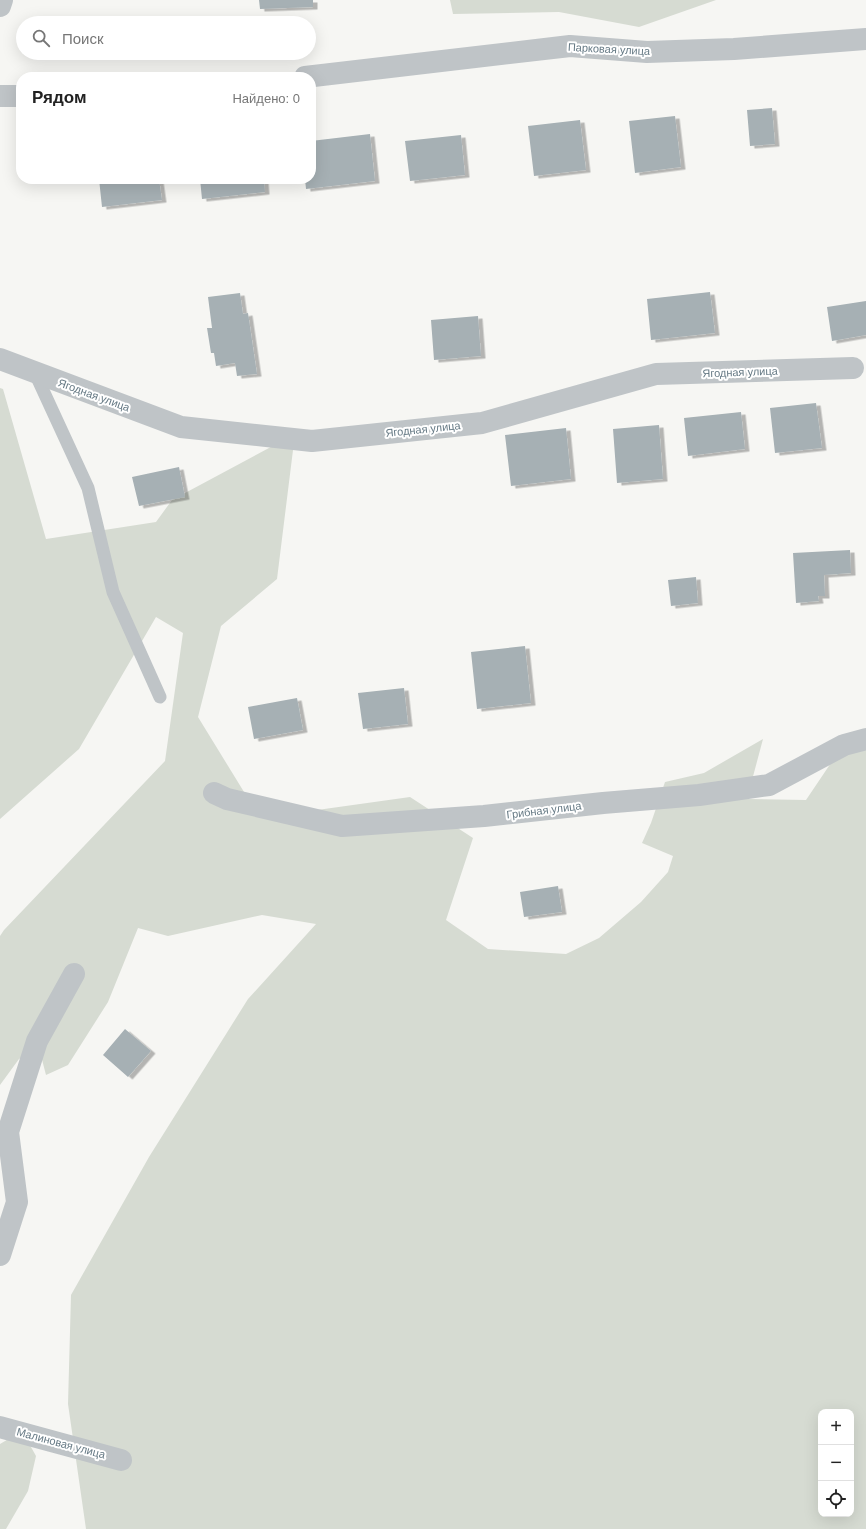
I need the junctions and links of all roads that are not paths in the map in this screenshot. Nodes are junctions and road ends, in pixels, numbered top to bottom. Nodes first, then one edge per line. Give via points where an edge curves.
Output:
1 (2, 0) edge
2 (0, 6) edge
3 (866, 39) edge
4 (316, 76) edge
5 (0, 96) edge
6 (16, 96) edge
7 (0, 359) edge
8 (853, 368) dead end
9 (35, 373) junction
10 (160, 697) dead end
11 (866, 739) edge
12 (214, 793) dead end
13 (74, 974) dead end
14 (0, 1255) edge
15 (0, 1427) edge
16 (121, 1460) dead end

1 - 2 street
3 - 4 street, Парковая улица via 734,50 647,52 570,46
5 - 6 street
7 - 9 street, Ягодная улица
8 - 9 street, Ягодная улица via 656,374 482,423 312,441 181,427
9 - 10 lane via 88,488 113,592
11 - 12 street, Грибная улица via 844,745 769,786 476,817 342,826 227,799
13 - 14 street via 37,1041 8,1132 17,1202
15 - 16 street, Малиновая улица

